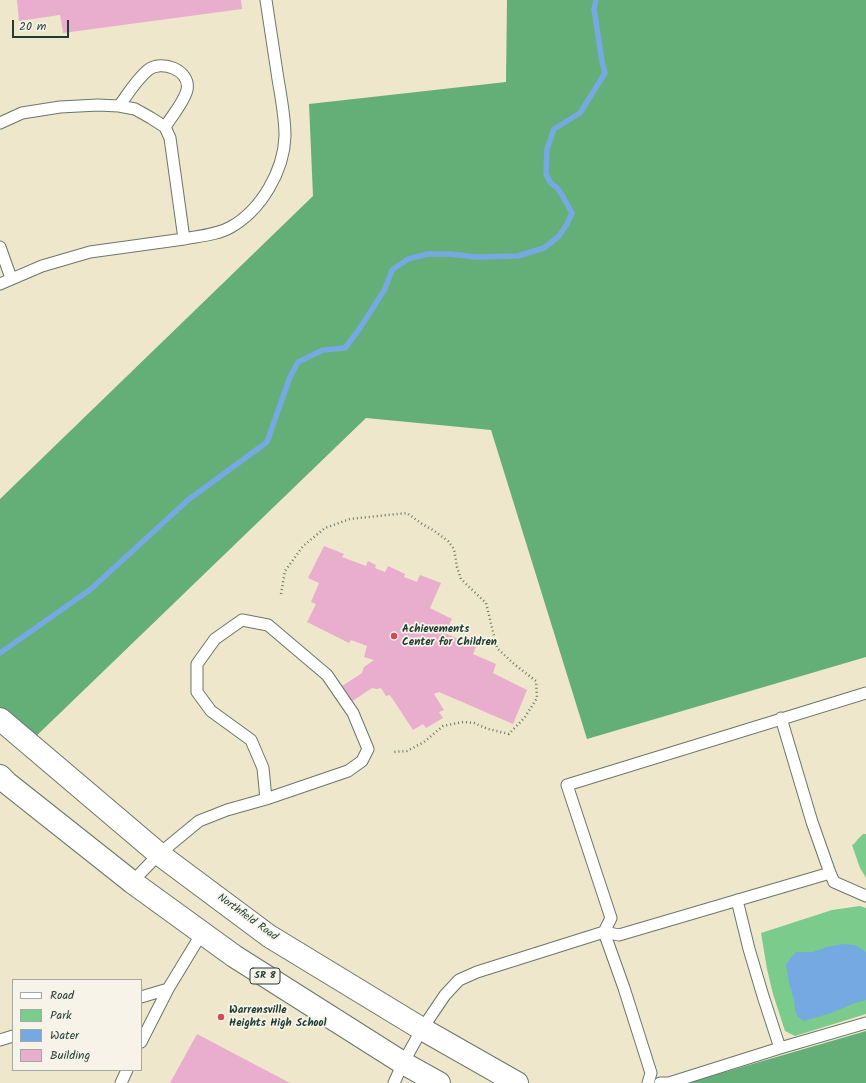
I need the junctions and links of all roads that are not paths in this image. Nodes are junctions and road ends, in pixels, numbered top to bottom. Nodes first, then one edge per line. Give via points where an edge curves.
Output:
1 (266, 0) edge
2 (119, 106) junction
3 (0, 123) edge
4 (166, 127) junction
5 (184, 239) junction
6 (0, 247) edge
7 (11, 278) junction
8 (0, 284) edge
9 (866, 693) edge
10 (781, 718) junction
11 (0, 719) edge
12 (0, 776) edge
13 (266, 799) junction
14 (159, 854) junction
15 (830, 873) junction
16 (132, 882) junction
17 (866, 896) edge
18 (737, 900) junction
19 (604, 932) junction
20 (202, 933) junction
21 (168, 989) junction
22 (142, 997) edge
23 (866, 1022) edge
24 (422, 1030) junction
25 (12, 1036) edge
26 (0, 1040) edge
27 (142, 1040) edge
28 (780, 1048) junction
29 (402, 1063) junction
30 (127, 1071) edge
31 (121, 1083) edge
32 (394, 1083) edge
33 (439, 1083) edge
34 (517, 1083) edge
35 (648, 1083) edge
36 (660, 1083) edge

1 - 5 lane via 285,131 282,158 267,193 244,218 230,228
2 - 3 lane via 60,107 22,113
2 - 4 lane via 135,109
2 - 4 lane via 148,69 158,65 169,66 180,71 186,79 187,88 184,98
4 - 5 lane via 170,138
5 - 7 lane via 90,252
6 - 7 lane
7 - 8 lane
9 - 10 lane
10 - 15 lane
10 - 19 lane via 567,785 611,918
11 - 14 main road, Northfield Road
12 - 16 main road, SR 8
13 - 13 lane via 348,771 362,761 368,749 353,713 327,675 268,625 242,620 215,639 197,664 197,692 211,711 251,740 263,768
13 - 14 lane via 200,821
14 - 16 lane
14 - 24 main road, Northfield Road via 269,936
15 - 17 lane via 834,882
15 - 18 lane
16 - 20 main road, SR 8
18 - 19 lane via 619,935
18 - 28 lane via 749,949
19 - 24 lane via 459,980 445,995
19 - 35 lane via 651,1073
20 - 21 lane
20 - 29 main road, SR 8
21 - 22 lane
21 - 27 lane
23 - 28 lane
24 - 29 lane
24 - 34 main road, Northfield Road
25 - 26 lane
28 - 36 lane
29 - 32 lane
29 - 33 main road, SR 8
30 - 31 lane

